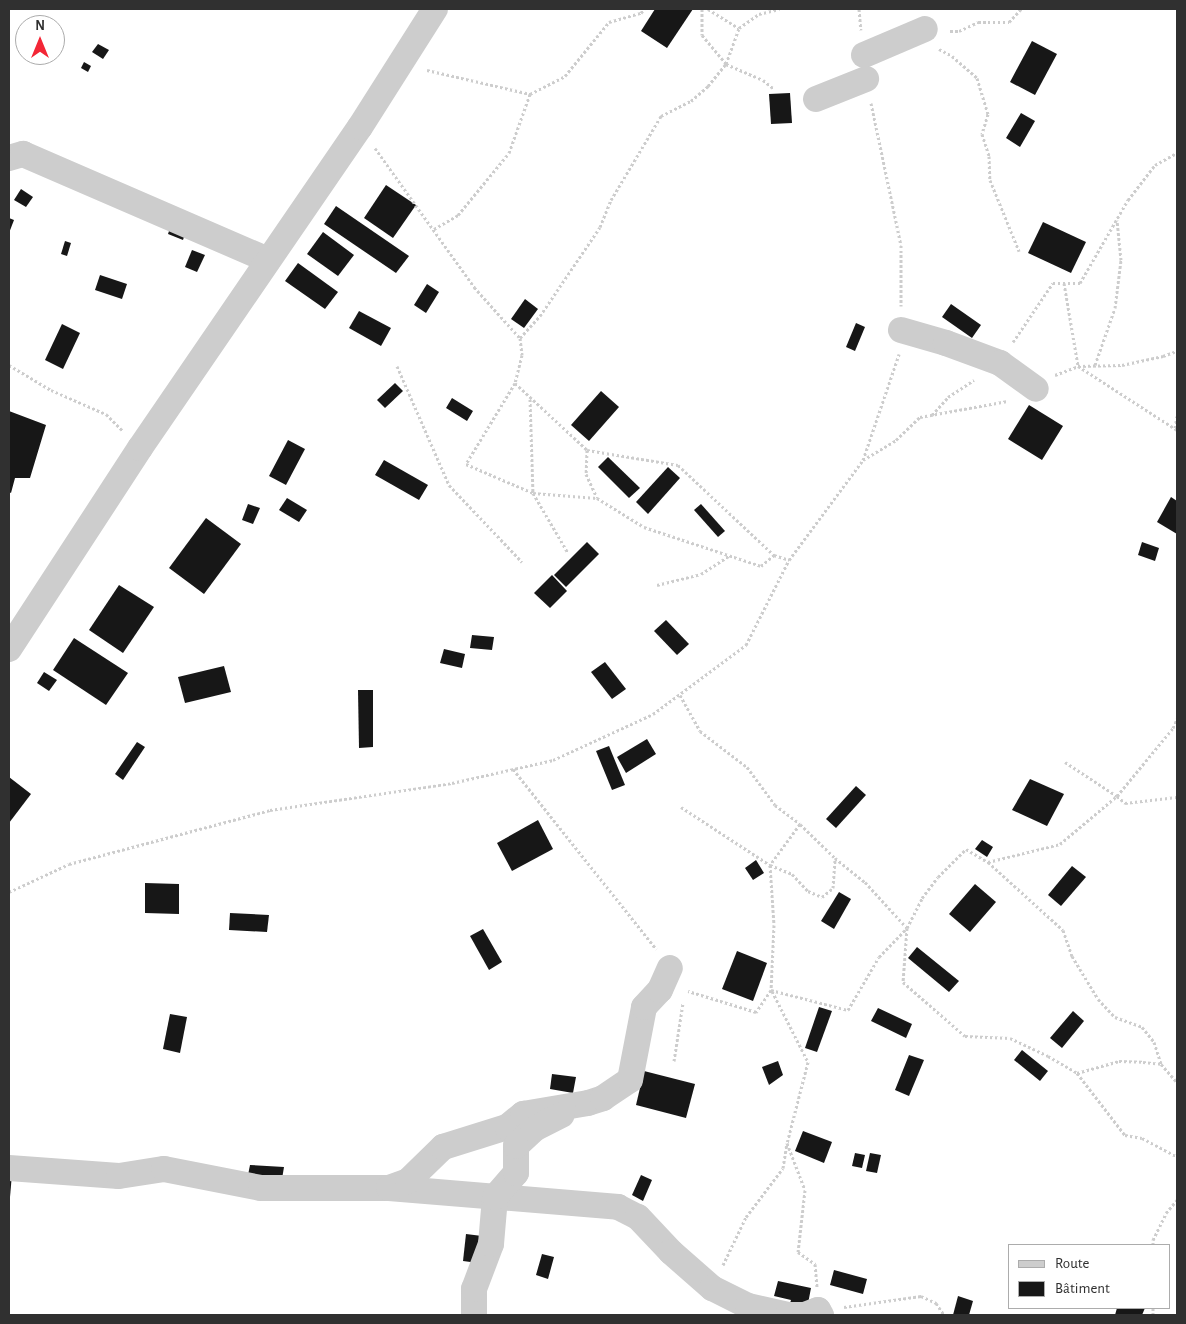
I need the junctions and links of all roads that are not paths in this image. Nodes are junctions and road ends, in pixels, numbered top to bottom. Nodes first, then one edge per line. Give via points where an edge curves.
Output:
1 (435, 9) edge
2 (925, 29) road end
3 (816, 99) dead end
4 (9, 158) edge
5 (268, 260) junction
6 (901, 330) road end
7 (1036, 389) dead end
8 (9, 648) edge
9 (670, 968) road end
10 (588, 1103) junction
11 (9, 1168) edge
12 (389, 1188) junction
13 (495, 1197) junction
14 (819, 1312) edge
15 (474, 1315) edge

1 - 5 street via 360,127
2 - 3 street
4 - 5 street via 23,154
5 - 8 street
6 - 7 street via 1000,363
9 - 10 street via 660,990 644,1008 630,1080
10 - 12 street via 523,1114 507,1126 443,1147 408,1181
10 - 13 street via 534,1128 516,1146 516,1173
11 - 12 street via 119,1176 164,1169 261,1188
12 - 13 street
13 - 14 street via 618,1207 638,1217 712,1288 748,1306 788,1315
13 - 15 street via 491,1244 474,1289

